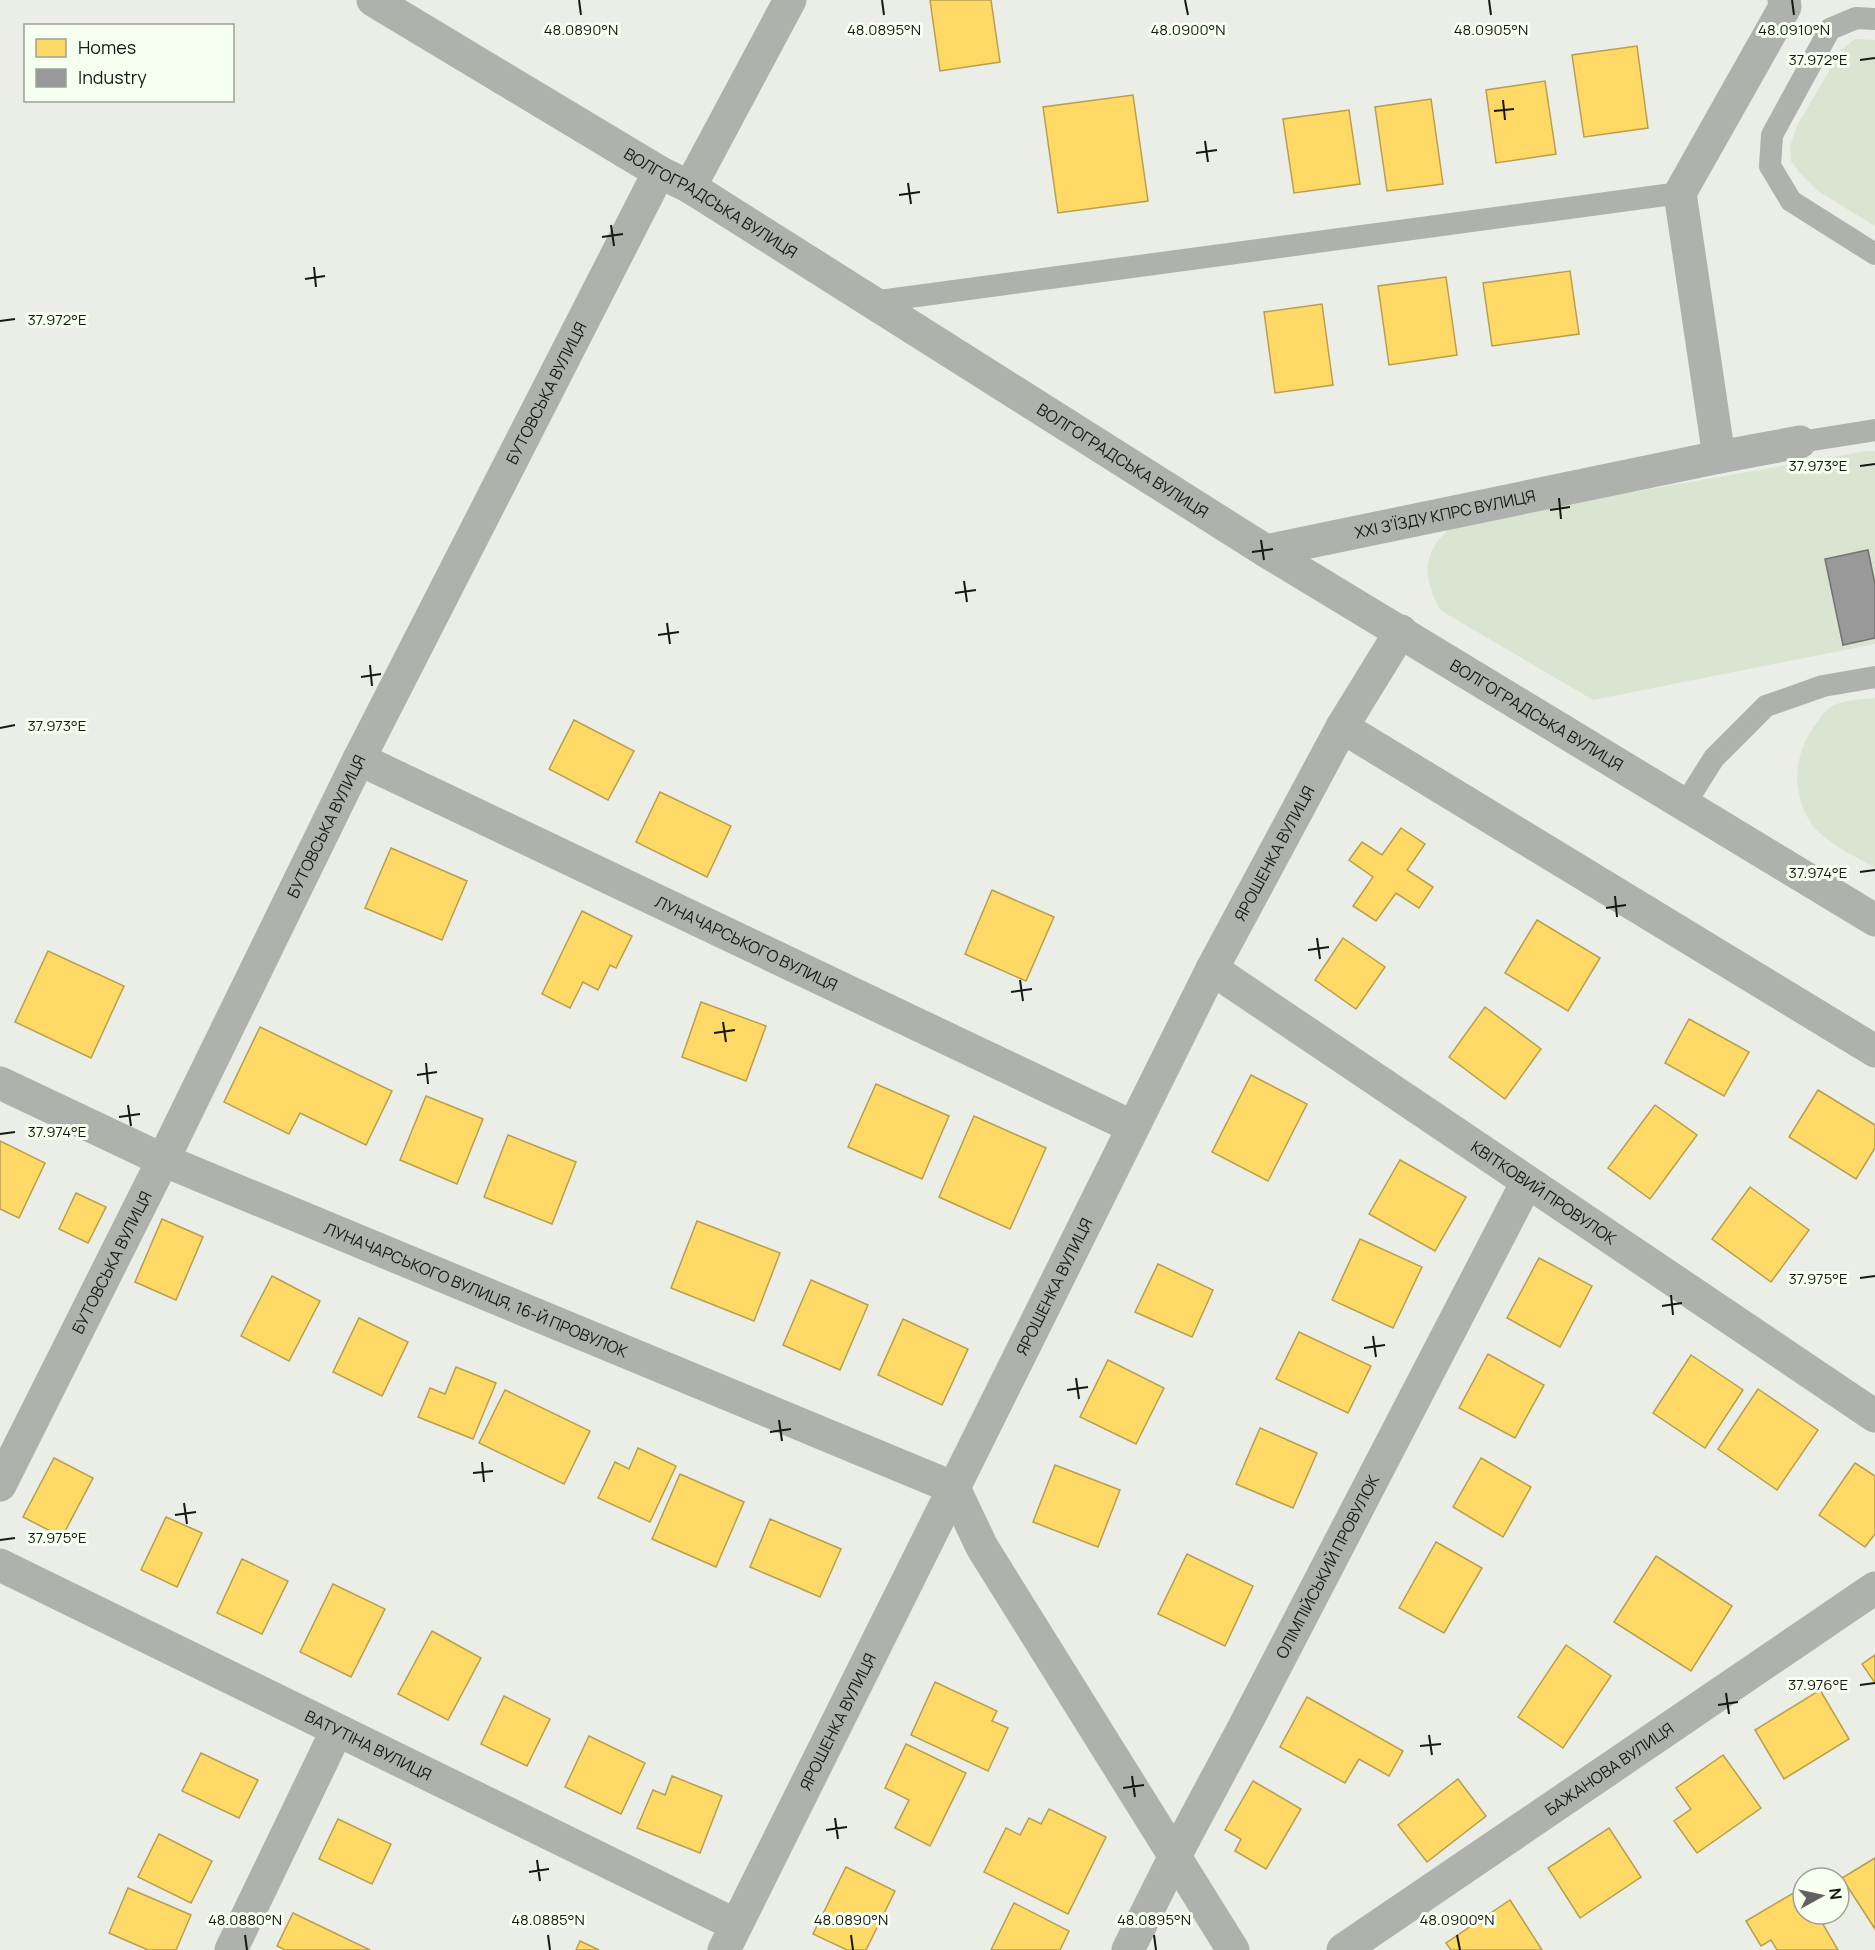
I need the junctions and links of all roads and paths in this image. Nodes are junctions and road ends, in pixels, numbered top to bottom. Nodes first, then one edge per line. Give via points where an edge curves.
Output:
1 (373, 0) edge
2 (790, 0) edge
3 (1784, 0) edge
4 (1875, 19) edge
5 (658, 172) junction
6 (690, 187) junction
7 (1680, 193) junction
8 (1875, 254) edge
9 (872, 302) junction
10 (1875, 430) edge
11 (1800, 442) joint
12 (1719, 457) junction
13 (1266, 551) junction
14 (1401, 631) junction
15 (1875, 677) edge
16 (1342, 727) junction
17 (358, 759) junction
18 (1685, 804) junction
19 (1875, 920) edge
20 (1212, 969) junction
21 (1875, 1051) edge
22 (0, 1083) edge
23 (1134, 1127) junction
24 (163, 1160) junction
25 (1527, 1182) junction
26 (1875, 1416) edge
27 (0, 1485) edge
28 (954, 1488) junction
29 (0, 1566) edge
30 (1875, 1588) edge
31 (337, 1730) junction
32 (1175, 1856) junction
33 (730, 1937) edge
34 (231, 1950) edge
35 (1128, 1950) edge
36 (1233, 1950) edge
37 (1343, 1950) edge

1 - 5 street, ВОЛГОГРАДСЬКА ВУЛИЦЯ
2 - 6 street
3 - 7 street via 1785,7
4 - 8 lane via 1856,18 1830,29 1772,135 1770,166 1791,201
5 - 6 street, ВОЛГОГРАДСЬКА ВУЛИЦЯ
5 - 17 street, БУТОВСЬКА ВУЛИЦЯ
6 - 9 street, ВОЛГОГРАДСЬКА ВУЛИЦЯ
7 - 9 lane
7 - 12 street
9 - 13 street, ВОЛГОГРАДСЬКА ВУЛИЦЯ
10 - 11 lane
11 - 12 street, XXI З’ЇЗДУ КПРС ВУЛИЦЯ
12 - 13 street, XXI З’ЇЗДУ КПРС ВУЛИЦЯ
13 - 14 street, ВОЛГОГРАДСЬКА ВУЛИЦЯ
14 - 16 street, ЯРОШЕНКА ВУЛИЦЯ
14 - 18 street, ВОЛГОГРАДСЬКА ВУЛИЦЯ
15 - 18 lane via 1823,686 1766,706 1714,758
16 - 20 street, ЯРОШЕНКА ВУЛИЦЯ
16 - 21 street
17 - 23 street, ЛУНАЧАРСЬКОГО ВУЛИЦЯ
17 - 24 street, БУТОВСЬКА ВУЛИЦЯ
18 - 19 street, ВОЛГОГРАДСЬКА ВУЛИЦЯ
20 - 23 street, ЯРОШЕНКА ВУЛИЦЯ
20 - 25 street, КВІТКОВИЙ ПРОВУЛОК
22 - 24 street, ЛУНАЧАРСЬКОГО ВУЛИЦЯ, 16-Й ПРОВУЛОК
23 - 28 street, ЯРОШЕНКА ВУЛИЦЯ
24 - 27 street, БУТОВСЬКА ВУЛИЦЯ
24 - 28 street, ЛУНАЧАРСЬКОГО ВУЛИЦЯ, 16-Й ПРОВУЛОК
25 - 26 street, КВІТКОВИЙ ПРОВУЛОК
25 - 32 street, ОЛІМПІЙСЬКИЙ ПРОВУЛОК
28 - 32 street via 982,1547
28 - 33 street, ЯРОШЕНКА ВУЛИЦЯ
29 - 31 street, ВАТУТІНА ВУЛИЦЯ
30 - 37 street, БАЖАНОВА ВУЛИЦЯ
31 - 33 street, ВАТУТІНА ВУЛИЦЯ
31 - 34 street
32 - 35 street, ОЛІМПІЙСЬКИЙ ПРОВУЛОК
32 - 36 street

